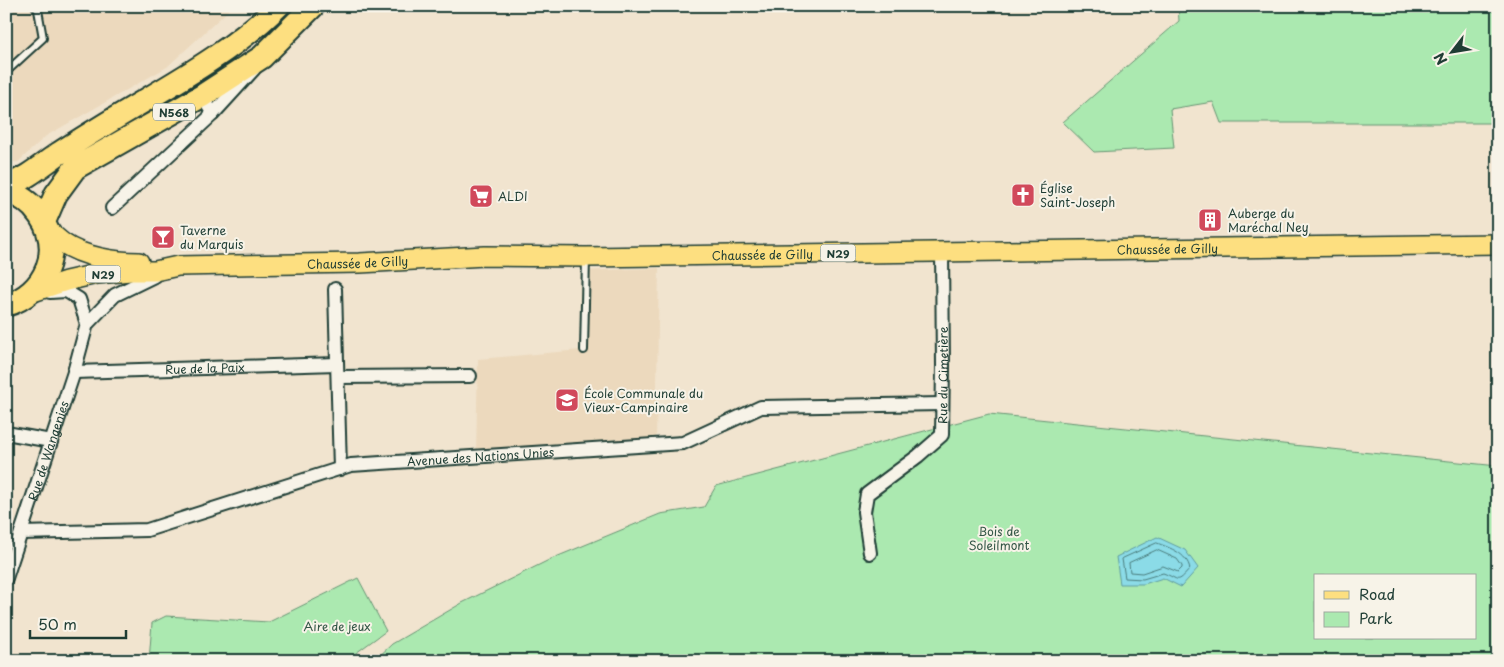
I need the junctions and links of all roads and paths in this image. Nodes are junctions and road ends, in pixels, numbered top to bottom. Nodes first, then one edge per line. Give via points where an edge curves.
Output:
1 (35, 6) edge
2 (278, 6) edge
3 (313, 6) edge
4 (6, 72) edge
5 (208, 105) junction
6 (6, 186) edge
7 (6, 192) edge
8 (112, 208) dead end
9 (46, 226) junction
10 (1498, 244) edge
11 (942, 251) junction
12 (586, 257) junction
13 (178, 266) junction
14 (155, 271) junction
15 (335, 289) dead end
16 (30, 293) junction
17 (6, 305) edge
18 (87, 324) junction
19 (584, 350) dead end
20 (338, 371) junction
21 (74, 372) junction
22 (470, 376) dead end
23 (942, 404) junction
24 (6, 433) edge
25 (51, 441) junction
26 (340, 469) junction
27 (21, 533) junction
28 (870, 553) dead end
29 (6, 578) edge

1 - 4 lane via 43,38
2 - 6 highway, N568 via 260,25 187,76 59,153 19,182
3 - 5 highway, N568
5 - 8 street
5 - 9 highway, N568 via 75,168 56,194
7 - 9 highway via 36,209
9 - 13 main road, Chaussée de Gilly / N29 via 64,244 84,254
9 - 16 highway via 50,258 43,277
10 - 11 main road, Chaussée de Gilly / N29
11 - 12 main road, Chaussée de Gilly / N29
11 - 23 street, Rue du Cimetière
12 - 13 main road, Chaussée de Gilly / N29 via 485,256 360,263
12 - 19 lane
13 - 14 main road, Chaussée de Gilly / N29
14 - 16 main road, Chaussée de Gilly / N29 via 97,274
14 - 18 street via 154,276 115,295
15 - 20 street
16 - 17 highway
16 - 18 street via 66,291 78,299
18 - 21 street, Rue de Wangenies
20 - 21 street, Rue de la Paix
20 - 22 street, Rue de la Paix
20 - 26 street
21 - 25 street, Rue de Wangenies
23 - 26 street, Avenue des Nations Unies via 761,407 683,443
23 - 28 street, Rue du Cimetière via 942,435 867,494 864,512
24 - 25 street
25 - 27 street, Rue de Wangenies
26 - 27 street, Avenue des Nations Unies via 147,530
27 - 29 street, Rue de Wangenies

